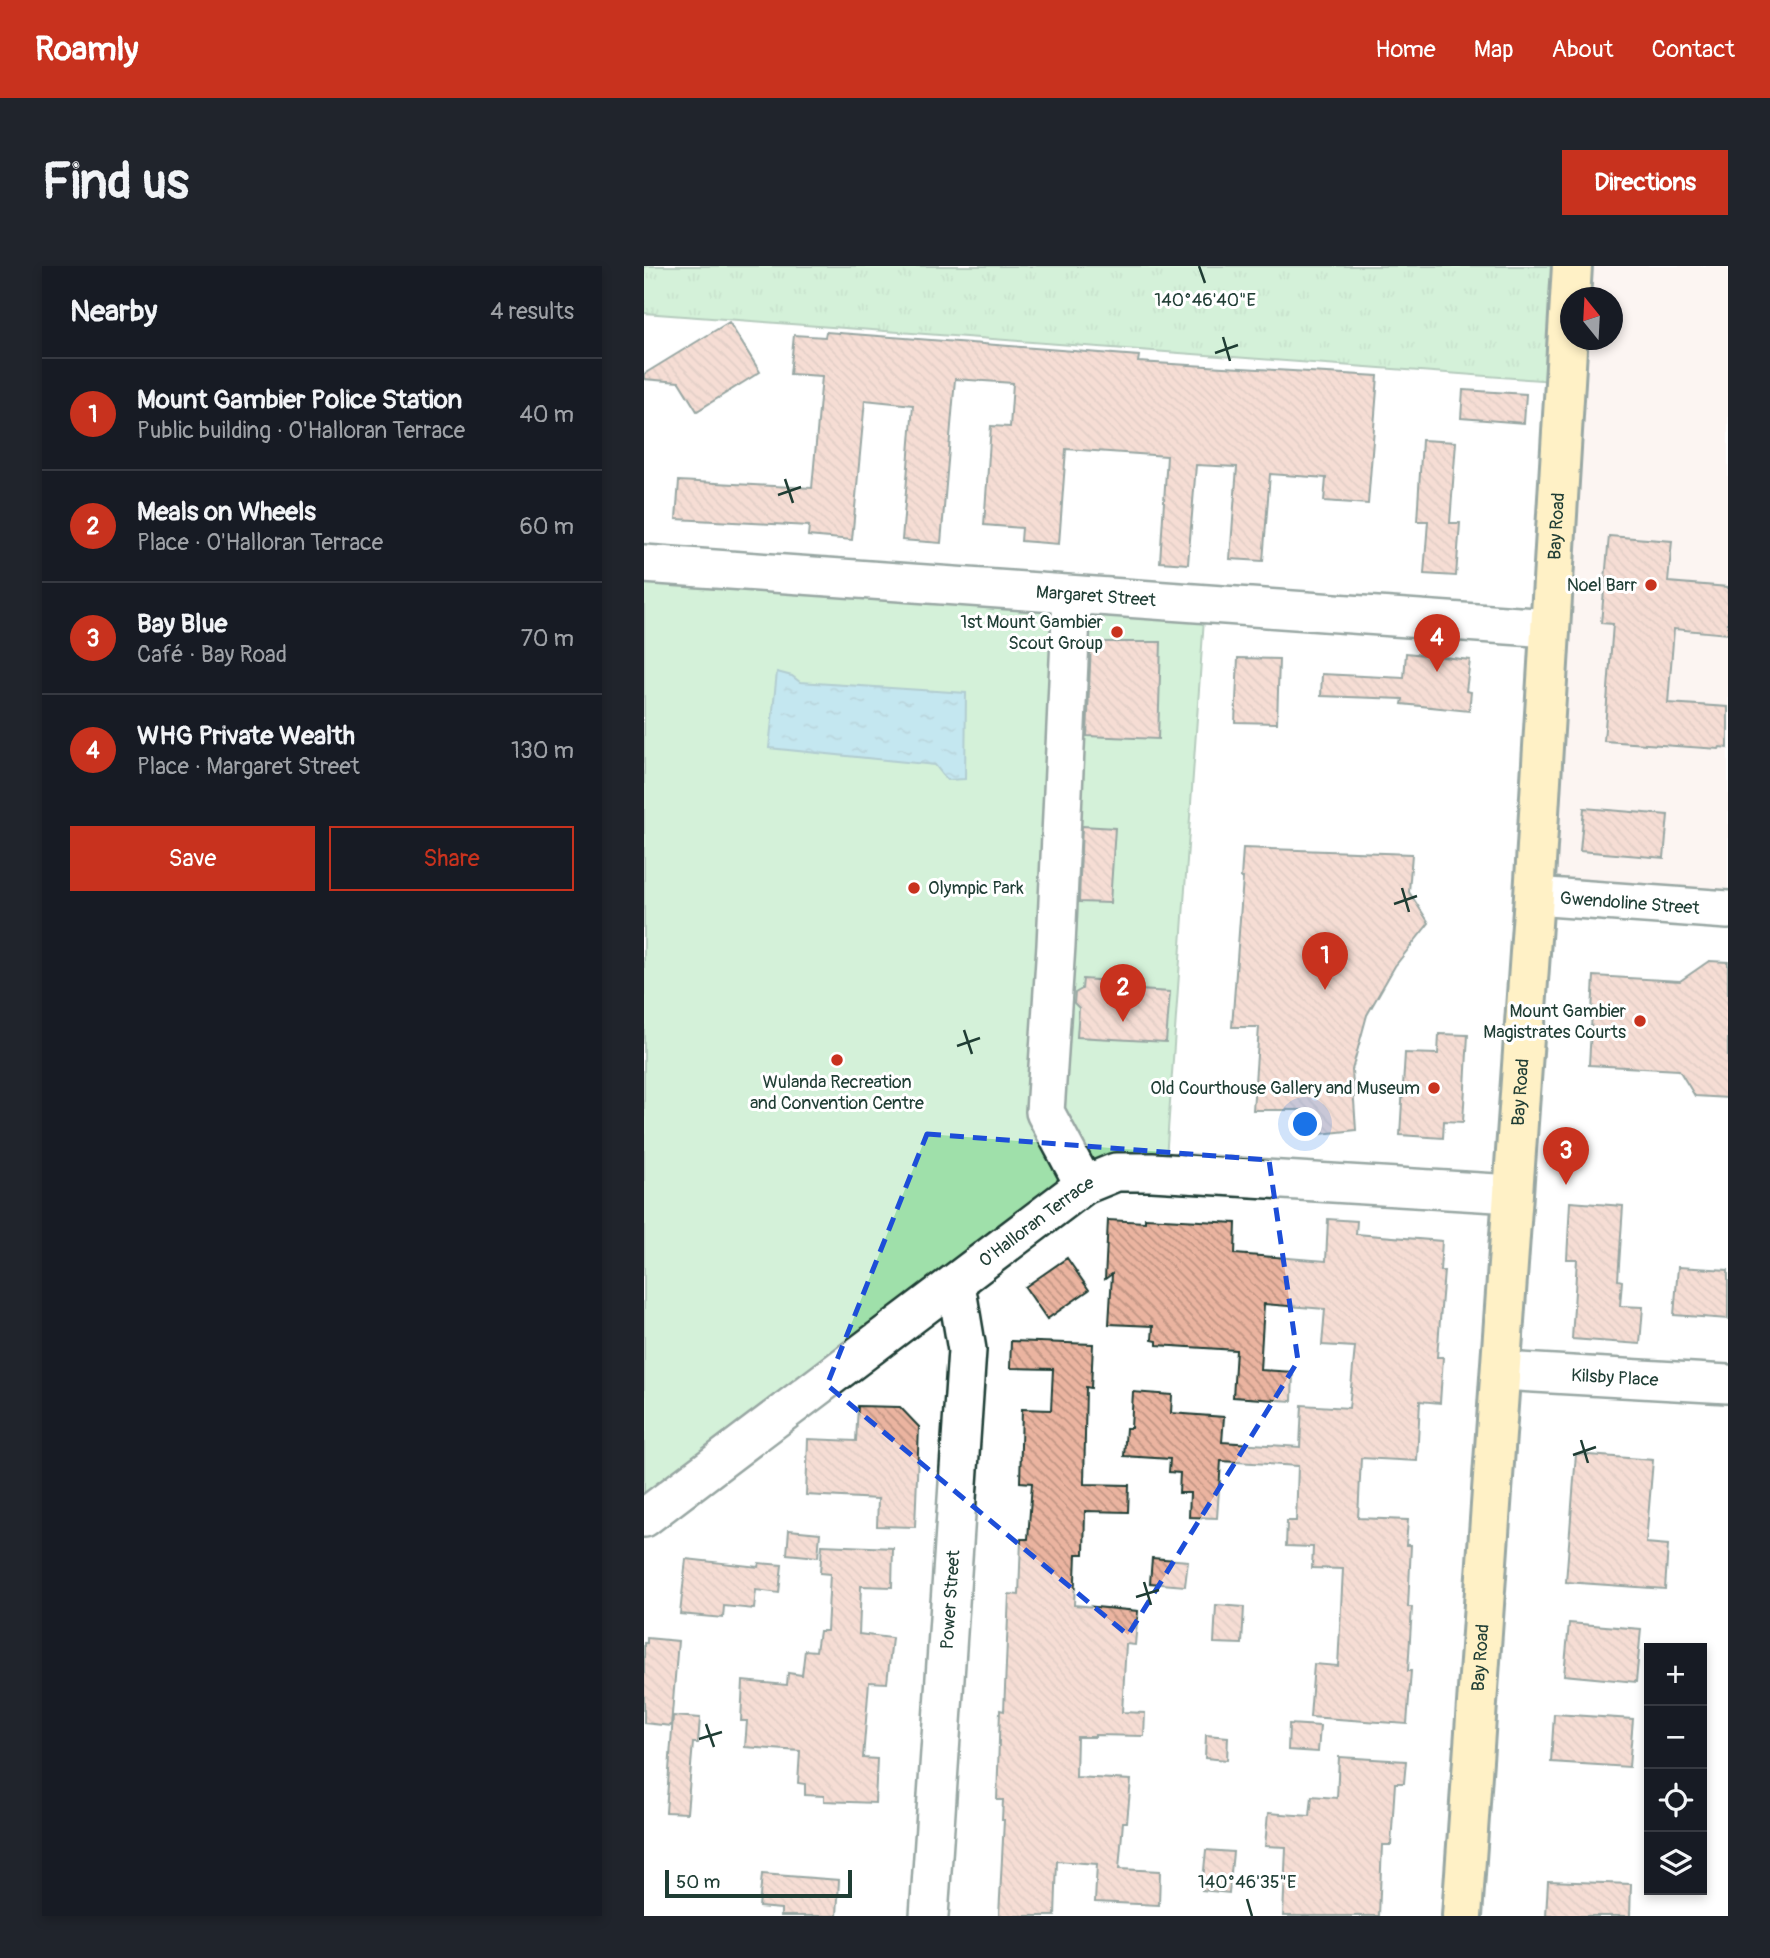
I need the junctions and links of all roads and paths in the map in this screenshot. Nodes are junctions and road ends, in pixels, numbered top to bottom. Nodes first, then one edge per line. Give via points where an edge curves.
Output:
1 (1572, 266) edge
2 (644, 564) edge
3 (1072, 595) junction
4 (1549, 628) junction
5 (1534, 896) junction
6 (1728, 910) edge
7 (1084, 1185) junction
8 (1513, 1195) junction
9 (956, 1284) junction
10 (1501, 1371) junction
11 (1728, 1384) edge
12 (644, 1518) edge
13 (929, 1916) edge
14 (1462, 1916) edge

1 - 4 main road, Bay Road
2 - 3 street, Margaret Street
3 - 4 street, Margaret Street
3 - 7 street via 1045,1112
4 - 5 main road, Bay Road
5 - 6 street, Gwendoline Street
5 - 8 main road, Bay Road
7 - 8 street, O'Halloran Terrace via 1116,1171
7 - 9 street, O'Halloran Terrace
8 - 10 main road, Bay Road
9 - 12 street, O'Halloran Terrace
9 - 13 street, Power Street via 967,1350
10 - 11 street, Kilsby Place
10 - 14 main road, Bay Road

